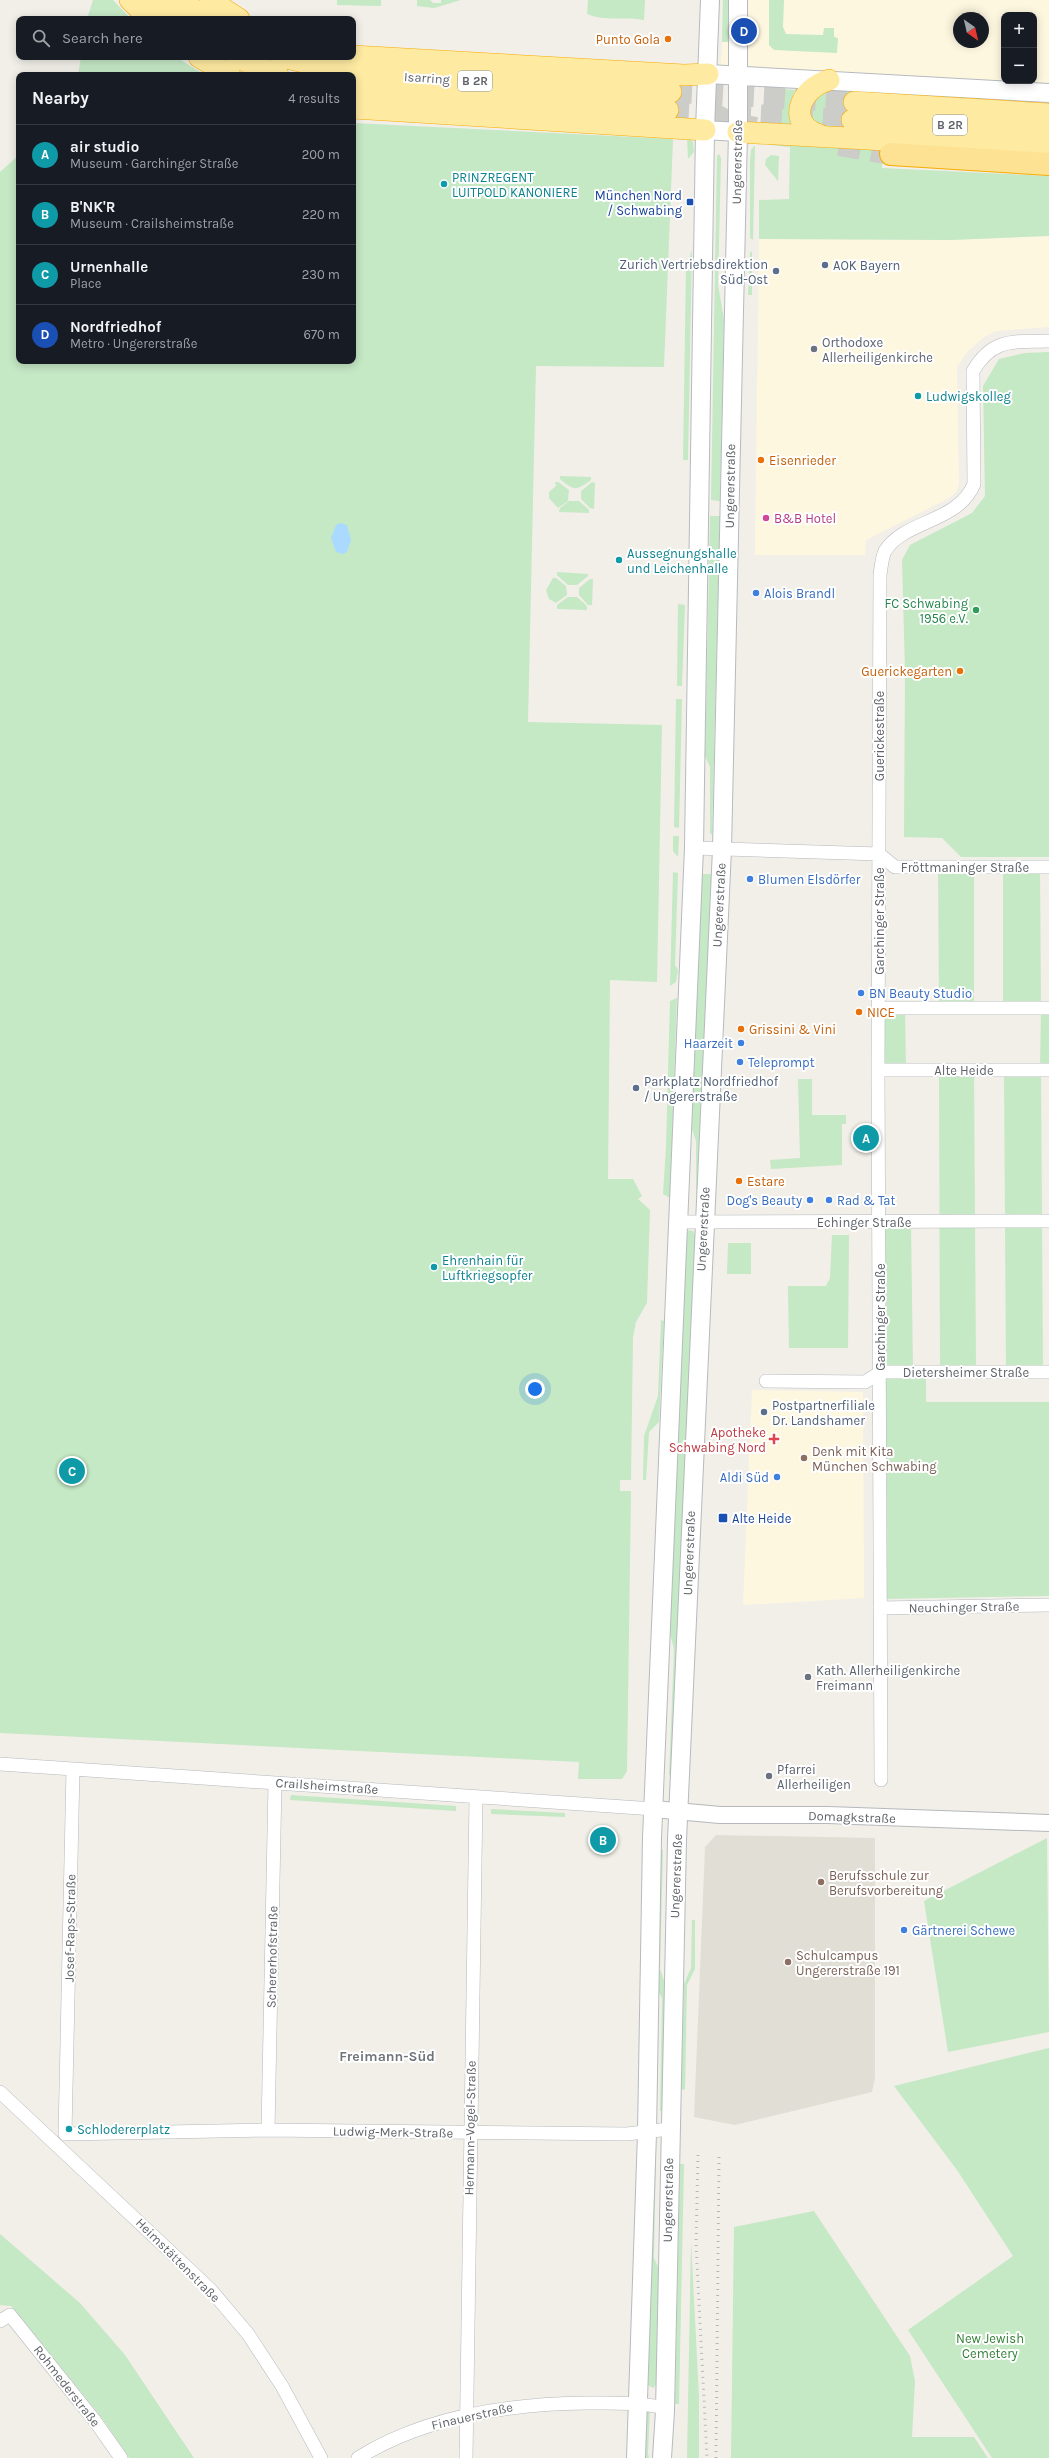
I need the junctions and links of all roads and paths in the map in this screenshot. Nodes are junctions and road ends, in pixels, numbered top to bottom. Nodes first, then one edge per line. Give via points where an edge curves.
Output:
1 (130, 0) edge
2 (156, 0) edge
3 (181, 0) edge
4 (210, 0) edge
5 (710, 0) edge
6 (738, 0) edge
7 (147, 16) edge
8 (174, 16) edge
9 (202, 16) edge
10 (234, 16) edge
11 (356, 56) edge
12 (205, 60) edge
13 (243, 60) edge
14 (295, 60) edge
15 (225, 72) edge
16 (271, 72) edge
17 (350, 72) edge
18 (356, 73) edge
19 (708, 74) junction
20 (737, 75) junction
21 (829, 80) junction
22 (356, 90) edge
23 (1048, 92) edge
24 (356, 108) edge
25 (1049, 114) edge
26 (705, 130) junction
27 (1049, 131) edge
28 (738, 132) junction
29 (820, 135) junction
30 (1049, 149) edge
31 (891, 154) tunnel mouth
32 (1049, 164) edge
33 (1049, 341) edge
34 (694, 848) junction
35 (722, 849) junction
36 (879, 854) junction
37 (1049, 867) edge
38 (878, 1008) junction
39 (1049, 1008) edge
40 (878, 1070) junction
41 (1049, 1070) edge
42 (1049, 1221) edge
43 (679, 1222) junction
44 (880, 1222) junction
45 (703, 1223) junction
46 (881, 1372) junction
47 (1049, 1372) edge
48 (766, 1381) dead end
49 (1049, 1605) edge
50 (880, 1608) junction
51 (0, 1764) edge
52 (72, 1769) junction
53 (881, 1780) dead end
54 (275, 1783) junction
55 (476, 1797) junction
56 (654, 1809) junction
57 (678, 1811) junction
58 (1049, 1823) edge
59 (0, 2092) edge
60 (669, 2129) junction
61 (268, 2130) junction
62 (469, 2133) junction
63 (647, 2133) junction
64 (65, 2134) junction
65 (55, 2143) junction
66 (5, 2318) edge
67 (637, 2402) junction
68 (665, 2408) junction
69 (466, 2416) junction
70 (121, 2458) edge
71 (321, 2458) edge
72 (358, 2458) edge
73 (466, 2458) edge
74 (636, 2458) edge
75 (662, 2458) edge

1 - 7 highway
2 - 8 highway
3 - 9 highway
4 - 10 highway
5 - 19 main road, Ungererstraße
6 - 20 main road, Ungererstraße
11 - 19 highway via 483,65
12 - 15 highway
13 - 16 highway
14 - 17 highway, Isarring / B 2R
18 - 22 highway, Isarring / B 2R via 669,101
19 - 20 main road
19 - 26 main road, Ungererstraße
20 - 21 main road
20 - 28 main road, Ungererstraße
21 - 23 main road
21 - 29 highway via 809,92 800,105 804,124
24 - 26 highway
25 - 27 highway, B 2R via 853,111
26 - 28 main road
26 - 34 main road, Ungererstraße
28 - 29 highway
28 - 35 main road, Ungererstraße
29 - 30 highway
31 - 32 highway
33 - 36 street, Guerickestraße via 996,346 982,355 973,370 974,484 969,496 958,506 897,538 885,552 880,575
34 - 35 street
34 - 43 main road, Ungererstraße
35 - 36 street
35 - 45 main road, Ungererstraße
36 - 37 street, Fröttmaninger Straße via 895,867
36 - 38 street, Garchinger Straße
38 - 39 street
38 - 40 street, Garchinger Straße
40 - 41 street, Alte Heide
40 - 44 street, Garchinger Straße
42 - 44 street, Echinger Straße
43 - 45 street, Echinger Straße
43 - 56 main road, Ungererstraße
44 - 45 street, Echinger Straße
44 - 46 street, Garchinger Straße
45 - 57 main road, Ungererstraße
46 - 47 street, Dietersheimer Straße
46 - 48 street via 865,1382
46 - 50 street, Garchinger Straße
49 - 50 street, Neuchinger Straße
50 - 53 street, Garchinger Straße
51 - 52 street, Crailsheimstraße
52 - 54 street, Crailsheimstraße
52 - 64 street, Josef-Raps-Straße
54 - 55 street, Crailsheimstraße
54 - 61 street, Schererhofstraße
55 - 56 street, Crailsheimstraße
55 - 62 street, Hermann-Vogel-Straße
56 - 57 street, Domagkstraße
56 - 63 main road, Ungererstraße
57 - 58 street, Domagkstraße via 720,1815 828,1815
57 - 60 main road, Ungererstraße
59 - 65 street, Heimstättenstraße
60 - 63 street, Ludwig-Merk-Straße
60 - 68 main road, Ungererstraße
61 - 62 street, Ludwig-Merk-Straße
61 - 64 street, Ludwig-Merk-Straße
62 - 63 street, Ludwig-Merk-Straße
62 - 69 street, Hermann-Vogel-Straße
63 - 67 main road, Ungererstraße
64 - 65 street
65 - 71 street, Heimstättenstraße via 210,2289 248,2334 282,2386
66 - 70 street, Rohmederstraße via 95,2421
67 - 68 street, Finauerstraße
67 - 69 street, Finauerstraße via 510,2406
67 - 74 main road, Ungererstraße
68 - 75 main road, Ungererstraße
69 - 72 street, Finauerstraße via 411,2432
69 - 73 street, Hermann-Vogel-Straße

